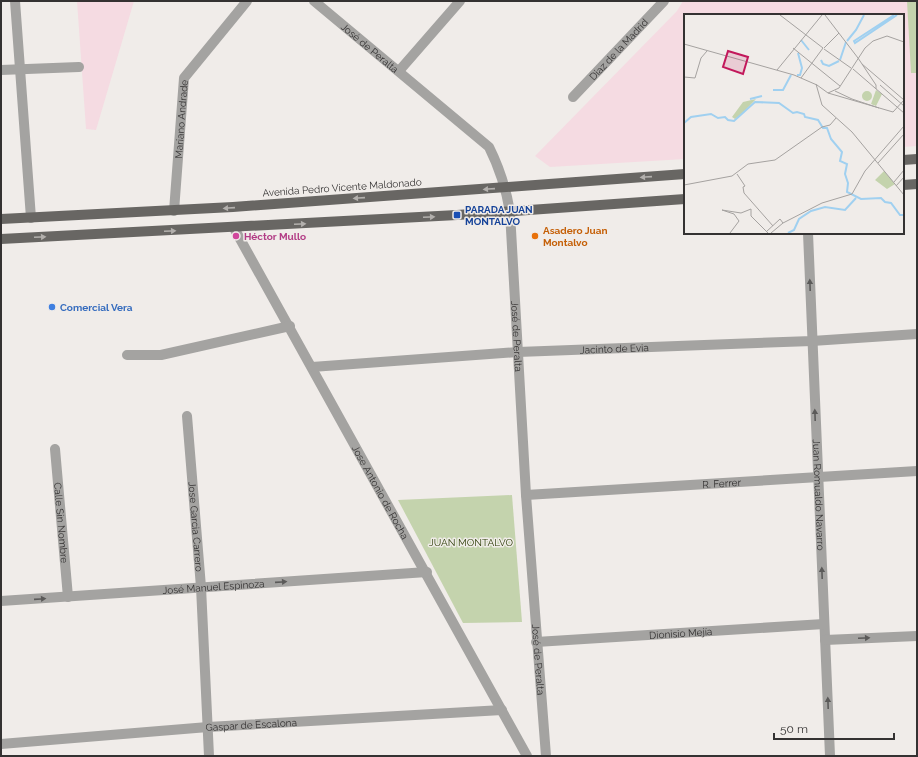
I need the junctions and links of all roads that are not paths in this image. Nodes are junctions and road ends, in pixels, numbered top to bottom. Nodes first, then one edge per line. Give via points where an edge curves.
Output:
1 (15, 1) edge
2 (247, 1) edge
3 (314, 1) edge
4 (460, 1) edge
5 (664, 1) edge
6 (79, 67) dead end
7 (20, 69) junction
8 (1, 70) edge
9 (399, 71) junction
10 (573, 97) dead end
11 (917, 159) edge
12 (904, 160) edge
13 (684, 174) edge
14 (904, 184) edge
15 (917, 184) edge
16 (506, 188) junction
17 (684, 199) edge
18 (174, 211) junction
19 (510, 212) junction
20 (31, 218) junction
21 (1, 219) edge
22 (234, 228) junction
23 (808, 234) edge
24 (1, 239) edge
25 (290, 326) junction
26 (917, 334) edge
27 (812, 341) junction
28 (518, 352) junction
29 (127, 355) dead end
30 (312, 367) junction
31 (187, 416) dead end
32 (55, 449) dead end
33 (917, 471) edge
34 (818, 478) junction
35 (526, 495) junction
36 (427, 572) junction
37 (201, 587) junction
38 (68, 597) junction
39 (1, 601) edge
40 (824, 624) junction
41 (917, 636) edge
42 (825, 640) junction
43 (536, 642) junction
44 (502, 710) junction
45 (208, 727) junction
46 (1, 744) edge
47 (209, 756) edge
48 (527, 756) edge
49 (546, 756) edge
50 (830, 756) edge

1 - 7 street
2 - 18 street, Mariano Andrade via 184,78
3 - 9 street, José de Peralta
4 - 9 street
5 - 10 street, Diaz de la Madrid
6 - 7 street
7 - 8 street
7 - 20 street
9 - 16 street, José de Peralta via 489,147
11 - 12 main road
13 -> 16 main road, Avenida Pedro Vicente Maldonado
14 - 15 main road
16 -> 18 main road, Avenida Pedro Vicente Maldonado
16 - 19 street, José de Peralta
17 - 19 main road
18 - 20 main road, Avenida Pedro Vicente Maldonado
22 -> 19 main road
19 - 28 street, José de Peralta
20 - 21 main road, Avenida Pedro Vicente Maldonado
24 -> 22 main road
22 - 25 street, Jose Antonio de Rocha
27 -> 23 street, Juan Romualdo Navarro
25 - 29 street via 161,355
25 - 30 street, Jose Antonio de Rocha
26 - 27 street, Jacinto de Evia
27 - 28 street, Jacinto de Evia
34 -> 27 street, Juan Romualdo Navarro
28 - 30 street, Jacinto de Evia
28 - 35 street, José de Peralta
30 - 36 street, Jose Antonio de Rocha
31 - 37 street, Jose Garcia Carrero
32 - 38 street, Calle Sin Nombre
33 - 34 street, R. Ferrer
34 - 35 street, R. Ferrer
40 -> 34 street, Juan Romualdo Navarro
35 - 43 street, José de Peralta
37 -> 36 street, José Manuel Espinoza
36 - 44 street, Jose Antonio de Rocha
37 - 38 street, José Manuel Espinoza
37 - 45 street, Jose Garcia Carrero
39 -> 38 street, José Manuel Espinoza
40 - 42 street, Juan Romualdo Navarro
40 - 43 street, Dionisio Mejía
42 -> 41 street
50 -> 42 street, Juan Romualdo Navarro
43 - 49 street, José de Peralta
44 - 45 street, Gaspar de Escalona
44 - 48 street, Jose Antonio de Rocha
45 - 46 street, Gaspar de Escalona
45 - 47 street, Jose Garcia Carrero

